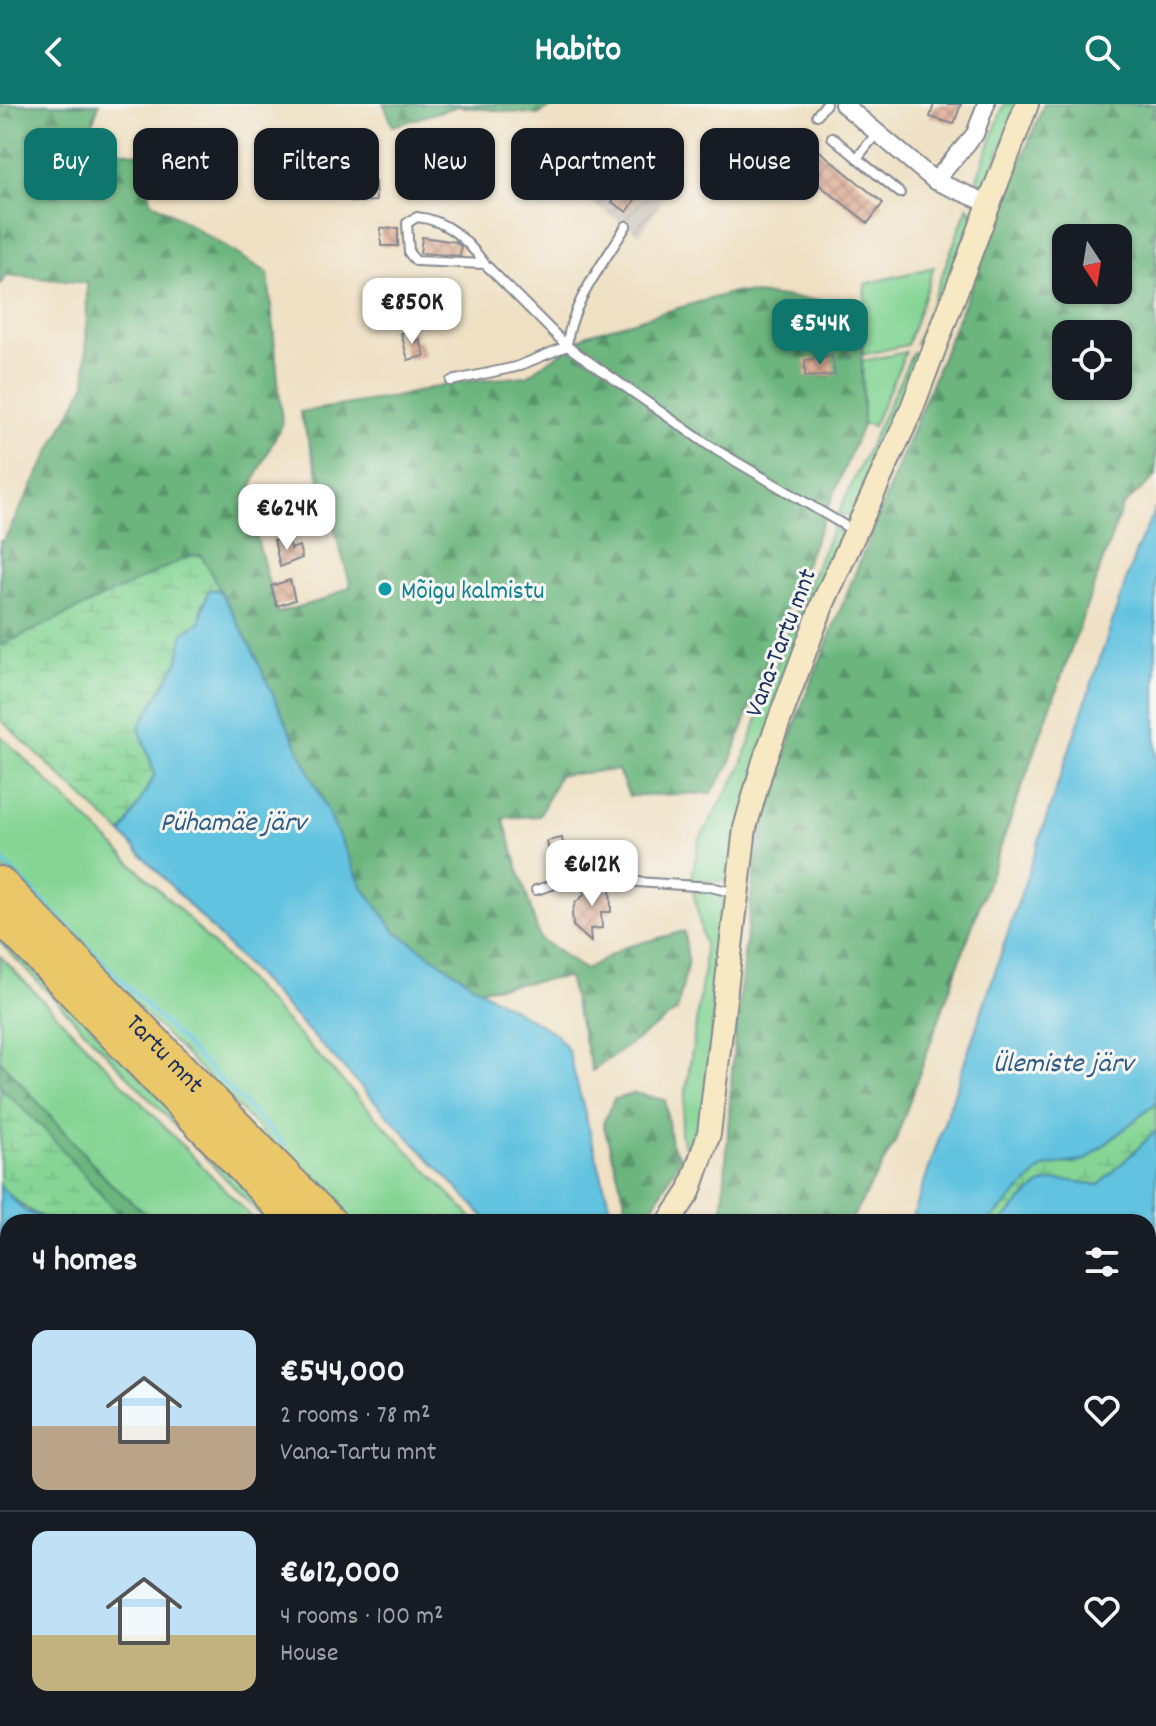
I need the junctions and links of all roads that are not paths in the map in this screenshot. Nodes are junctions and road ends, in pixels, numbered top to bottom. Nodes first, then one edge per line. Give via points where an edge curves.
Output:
1 (826, 104) edge
2 (843, 104) edge
3 (986, 104) edge
4 (1027, 104) edge
5 (817, 115) dead end
6 (877, 133) junction
7 (832, 137) dead end
8 (857, 158) junction
9 (935, 181) junction
10 (900, 193) dead end
11 (990, 204) junction
12 (626, 226) dead end
13 (485, 264) junction
14 (567, 346) junction
15 (451, 381) dead end
16 (855, 531) junction
17 (0, 882) edge
18 (637, 882) dead end
19 (552, 885) dead end
20 (536, 890) dead end
21 (736, 893) junction
22 (0, 917) edge
23 (286, 1214) edge
24 (323, 1214) edge
25 (674, 1214) edge

1 - 5 lane
2 - 6 street
3 - 9 street via 975,134
4 - 11 street, Vana-Tartu mnt
6 - 8 lane
6 - 9 street
7 - 8 lane
8 - 10 lane
9 - 11 street
11 - 16 street, Vana-Tartu mnt via 910,413
12 - 14 lane via 568,328
13 - 13 lane via 416,261 409,253 407,223 417,217 446,225 470,243
13 - 14 lane
14 - 15 lane via 516,367
14 - 16 lane via 708,445
16 - 21 street, Vana-Tartu mnt via 764,761 745,828
17 - 24 highway, Tartu mnt
18 - 21 lane
19 - 20 lane
21 - 25 street, Vana-Tartu mnt via 709,1134 689,1192
22 - 23 highway, Tartu mnt

